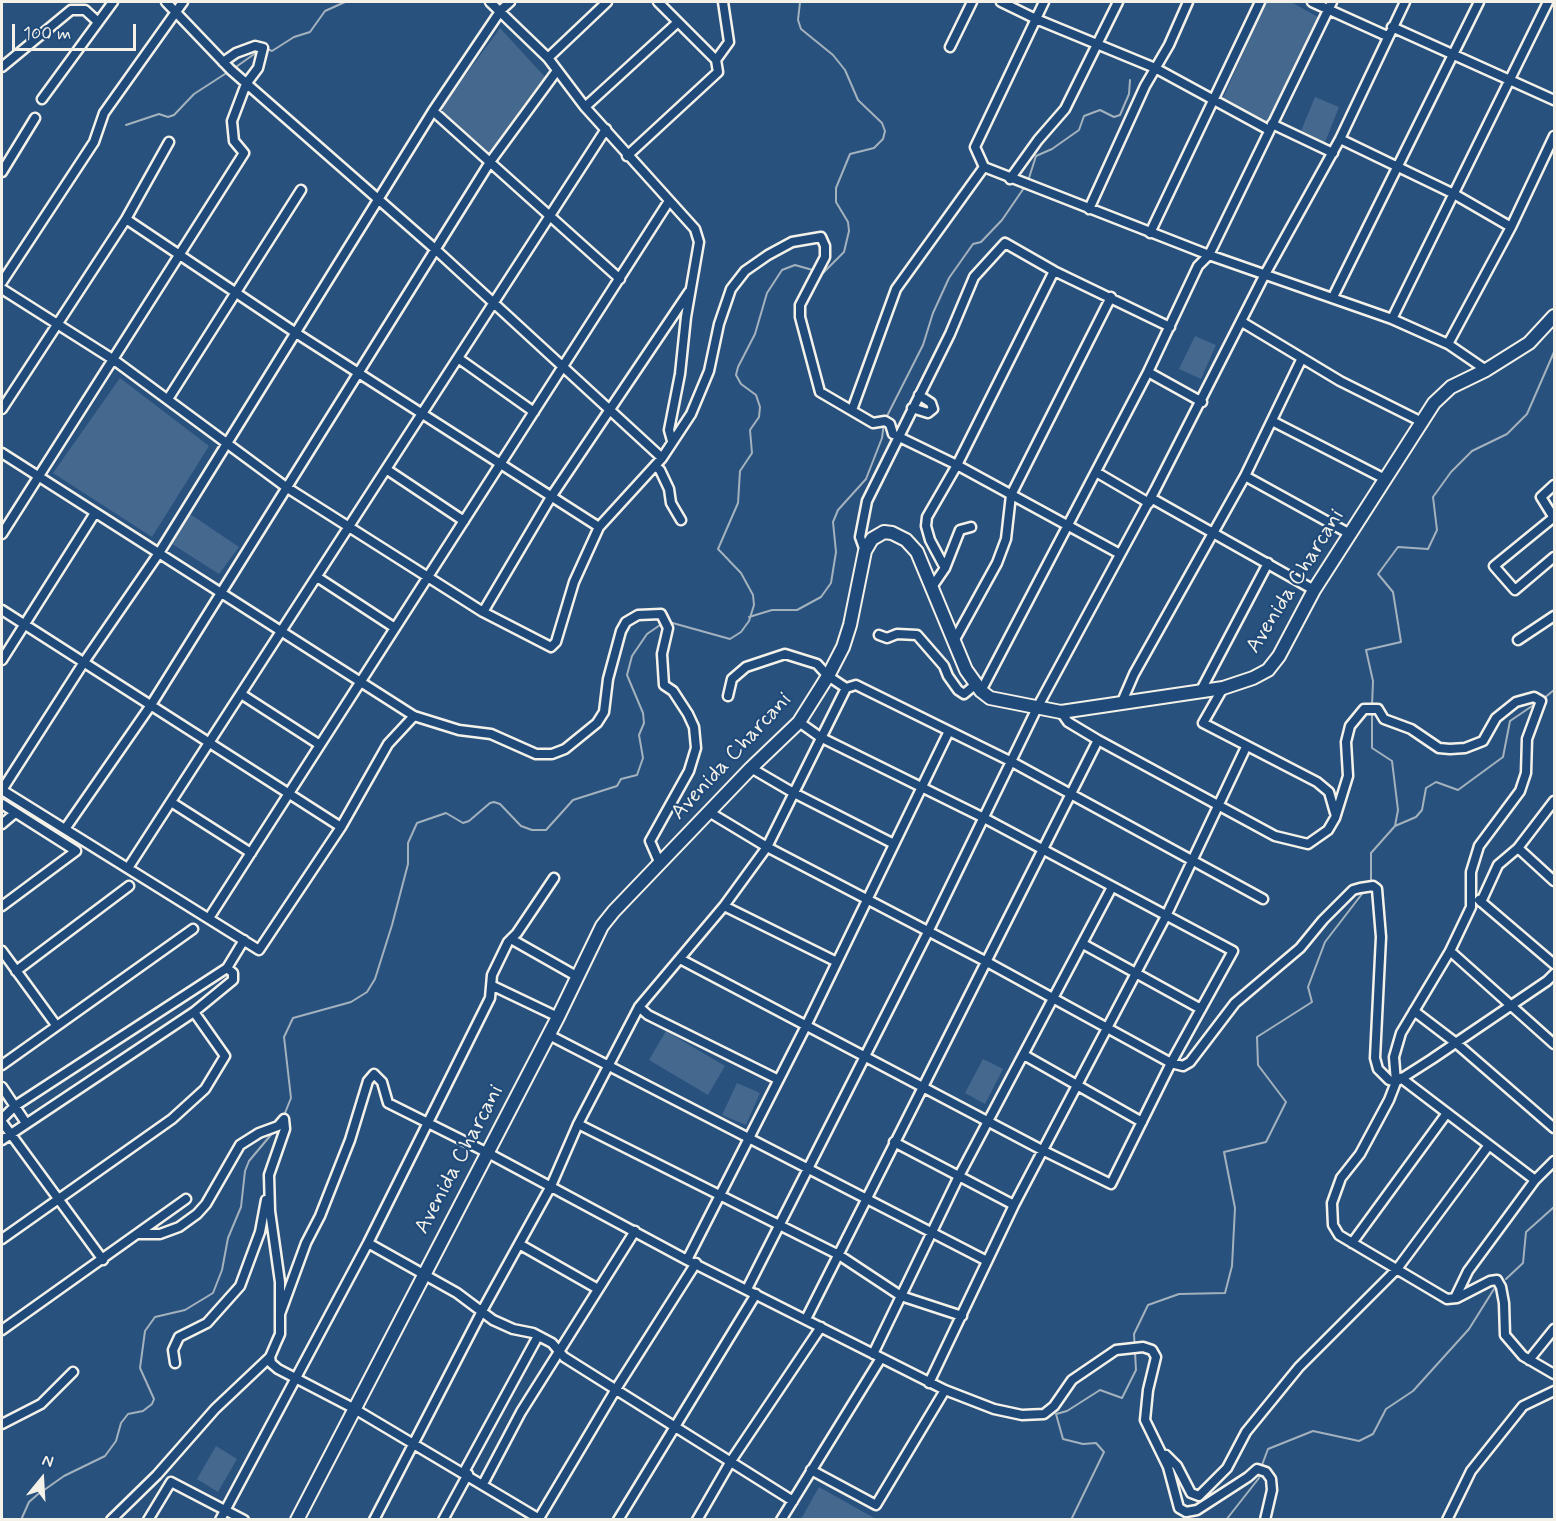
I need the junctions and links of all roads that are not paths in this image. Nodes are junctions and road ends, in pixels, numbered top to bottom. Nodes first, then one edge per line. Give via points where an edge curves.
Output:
1 (113, 2) edge
2 (166, 2) edge
3 (183, 2) edge
4 (490, 2) edge
5 (510, 2) edge
6 (607, 2) edge
7 (658, 2) edge
8 (723, 2) edge
9 (972, 2) edge
10 (1001, 2) edge
11 (1044, 2) edge
12 (1118, 2) edge
13 (1188, 2) edge
14 (1260, 2) edge
15 (1312, 2) edge
16 (1405, 2) edge
17 (1479, 2) edge
18 (1548, 2) edge
19 (1330, 5) edge
20 (176, 10) junction
21 (501, 10) junction
22 (1036, 19) junction
23 (97, 21) junction
24 (678, 22) junction
25 (1392, 27) junction
26 (1387, 36) junction
27 (1098, 43) junction
28 (950, 48) dead end
29 (1453, 54) junction
30 (548, 58) junction
31 (716, 60) junction
32 (223, 62) junction
33 (2, 67) edge
34 (1155, 68) junction
35 (556, 72) junction
36 (1510, 81) junction
37 (246, 84) junction
38 (42, 99) dead end
39 (1215, 100) junction
40 (1554, 100) edge
41 (585, 107) junction
42 (433, 111) junction
43 (35, 118) dead end
44 (1271, 127) junction
45 (606, 129) junction
46 (1554, 136) edge
47 (1340, 139) junction
48 (168, 142) dead end
49 (1333, 153) junction
50 (627, 156) junction
51 (490, 162) junction
52 (1397, 166) junction
53 (984, 167) junction
54 (2, 172) edge
55 (1010, 179) junction
56 (302, 190) dead end
57 (1454, 194) junction
58 (376, 200) junction
59 (669, 201) junction
60 (1089, 209) junction
61 (550, 216) junction
62 (126, 219) junction
63 (1511, 226) junction
64 (1150, 233) junction
65 (435, 249) junction
66 (181, 254) junction
67 (1209, 255) junction
68 (1054, 271) junction
69 (1264, 276) junction
70 (620, 279) junction
71 (2, 282) edge
72 (692, 287) junction
73 (2, 289) edge
74 (236, 293) junction
75 (1111, 297) junction
76 (1333, 297) junction
77 (494, 303) junction
78 (1554, 316) edge
79 (1392, 319) junction
80 (1242, 322) junction
81 (58, 324) junction
82 (1170, 327) junction
83 (296, 333) junction
84 (1448, 344) junction
85 (458, 358) junction
86 (1302, 358) junction
87 (114, 360) junction
88 (563, 368) junction
89 (1486, 370) junction
90 (1148, 372) junction
91 (358, 373) junction
92 (919, 395) junction
93 (168, 399) junction
94 (1202, 402) junction
95 (912, 408) junction
96 (2, 409) edge
97 (609, 410) junction
98 (852, 410) junction
99 (534, 412) junction
100 (422, 414) junction
101 (1272, 421) junction
102 (1420, 421) junction
103 (897, 436) junction
104 (672, 441) junction
105 (226, 443) junction
106 (2, 453) edge
107 (662, 458) junction
108 (501, 465) junction
109 (957, 465) junction
110 (655, 466) junction
111 (386, 469) junction
112 (1096, 472) junction
113 (38, 476) junction
114 (1245, 476) junction
115 (1385, 479) junction
116 (1554, 484) edge
117 (286, 487) junction
118 (1011, 495) junction
119 (551, 497) junction
120 (1150, 500) junction
121 (96, 513) junction
122 (1554, 518) edge
123 (681, 520) dead end
124 (464, 521) junction
125 (1068, 525) junction
126 (350, 526) junction
127 (599, 527) junction
128 (971, 527) dead end
129 (1214, 533) junction
130 (2, 534) edge
131 (1350, 534) junction
132 (865, 551) junction
133 (159, 553) junction
134 (1120, 554) junction
135 (1554, 557) edge
136 (1268, 563) junction
137 (945, 568) junction
138 (317, 577) junction
139 (428, 578) junction
140 (932, 587) junction
141 (1314, 590) junction
142 (221, 593) junction
143 (2, 610) edge
144 (483, 612) junction
145 (1554, 616) edge
146 (25, 624) junction
147 (396, 628) junction
148 (281, 632) junction
149 (879, 635) dead end
150 (1518, 640) dead end
151 (954, 641) junction
152 (2, 660) edge
153 (84, 662) junction
154 (962, 662) junction
155 (942, 664) junction
156 (828, 676) junction
157 (360, 682) junction
158 (846, 688) junction
159 (979, 688) junction
160 (1223, 688) junction
161 (1200, 692) junction
162 (241, 694) junction
163 (728, 696) dead end
164 (151, 705) junction
165 (1121, 705) junction
166 (1037, 708) junction
167 (1061, 712) junction
168 (414, 716) junction
169 (799, 722) junction
170 (950, 731) junction
171 (820, 737) junction
172 (1098, 740) junction
173 (210, 742) junction
174 (320, 745) junction
175 (1246, 747) junction
176 (1012, 762) junction
177 (751, 768) junction
178 (922, 788) junction
179 (2, 790) edge
180 (792, 792) junction
181 (289, 794) junction
182 (1071, 794) junction
183 (1554, 801) edge
184 (171, 802) junction
185 (2, 804) edge
186 (1220, 806) junction
187 (709, 812) junction
188 (15, 813) junction
189 (1336, 816) junction
190 (984, 819) junction
191 (2, 824) edge
192 (341, 827) junction
193 (65, 829) junction
194 (894, 844) junction
195 (767, 847) junction
196 (1518, 848) junction
197 (1043, 849) junction
198 (251, 853) junction
199 (1192, 860) junction
200 (660, 864) junction
201 (128, 868) junction
202 (554, 878) dead end
203 (1554, 881) edge
204 (129, 886) dead end
205 (1112, 887) junction
206 (1471, 894) junction
207 (1263, 899) dead end
208 (867, 900) junction
209 (1481, 902) junction
210 (2, 906) edge
211 (724, 906) junction
212 (1166, 916) junction
213 (209, 918) junction
214 (193, 929) dead end
215 (928, 932) junction
216 (511, 939) junction
217 (244, 940) junction
218 (1083, 944) junction
219 (2, 951) edge
220 (1450, 951) junction
221 (680, 959) junction
222 (837, 962) junction
223 (987, 962) junction
224 (1554, 964) edge
225 (227, 968) junction
226 (16, 971) junction
227 (1137, 973) junction
228 (1554, 974) edge
229 (578, 977) junction
230 (493, 986) junction
231 (1054, 1000) junction
232 (1510, 1006) junction
233 (639, 1007) junction
234 (1201, 1009) junction
235 (1414, 1011) junction
236 (194, 1012) junction
237 (558, 1017) junction
238 (56, 1025) junction
239 (806, 1026) junction
240 (1108, 1027) junction
241 (549, 1035) junction
242 (1456, 1043) junction
243 (1554, 1044) edge
244 (864, 1055) junction
245 (1024, 1055) junction
246 (1172, 1063) junction
247 (2, 1065) edge
248 (608, 1066) junction
249 (777, 1079) junction
250 (1398, 1080) junction
251 (1076, 1084) junction
252 (922, 1086) junction
253 (2, 1087) edge
254 (15, 1106) junction
255 (1447, 1113) junction
256 (989, 1120) junction
257 (2, 1121) edge
258 (427, 1121) junction
259 (1142, 1122) junction
260 (26, 1124) junction
261 (578, 1124) junction
262 (1554, 1128) edge
263 (10, 1134) junction
264 (748, 1138) junction
265 (2, 1140) edge
266 (894, 1142) junction
267 (1489, 1145) junction
268 (1042, 1150) junction
269 (488, 1153) junction
270 (1554, 1161) edge
271 (806, 1168) junction
272 (959, 1176) junction
273 (1535, 1180) junction
274 (551, 1186) junction
275 (268, 1188) junction
276 (719, 1196) junction
277 (866, 1197) junction
278 (57, 1198) junction
279 (186, 1199) dead end
280 (1014, 1205) junction
281 (778, 1225) junction
282 (635, 1231) junction
283 (933, 1232) junction
284 (139, 1234) junction
285 (2, 1239) edge
286 (368, 1243) junction
287 (1352, 1243) junction
288 (519, 1244) junction
289 (839, 1255) junction
290 (103, 1260) junction
291 (687, 1260) junction
292 (987, 1261) junction
293 (696, 1263) junction
294 (1397, 1269) junction
295 (423, 1275) junction
296 (598, 1288) junction
297 (747, 1289) junction
298 (756, 1294) junction
299 (901, 1296) junction
300 (1455, 1298) junction
301 (482, 1311) junction
302 (280, 1314) junction
303 (962, 1316) junction
304 (806, 1319) junction
305 (821, 1327) junction
306 (1554, 1329) edge
307 (2, 1330) edge
308 (538, 1336) junction
309 (558, 1350) junction
310 (877, 1356) junction
311 (270, 1357) junction
312 (1529, 1360) junction
313 (175, 1363) dead end
314 (73, 1372) dead end
315 (1554, 1374) edge
316 (296, 1377) junction
317 (930, 1383) junction
318 (616, 1389) junction
319 (945, 1390) junction
320 (1554, 1391) edge
321 (353, 1408) junction
322 (2, 1424) edge
323 (676, 1425) junction
324 (414, 1443) junction
325 (1157, 1446) junction
326 (731, 1461) junction
327 (811, 1470) junction
328 (466, 1473) junction
329 (483, 1484) junction
330 (793, 1501) junction
331 (225, 1510) junction
332 (539, 1519) edge
333 (111, 1520) edge
334 (148, 1520) edge
335 (220, 1520) edge
336 (244, 1520) edge
337 (297, 1520) edge
338 (374, 1520) edge
339 (443, 1520) edge
340 (618, 1520) edge
341 (697, 1520) edge
342 (781, 1520) edge
343 (1265, 1520) edge
344 (1446, 1520) edge

1 - 23 street
2 - 20 street
3 - 20 street
4 - 21 street
5 - 21 street
6 - 30 street
7 - 24 street
8 - 31 street via 729,42
9 - 28 street
10 - 22 street
11 - 22 street
12 - 27 street
13 - 34 street
14 - 39 street
15 - 19 street
16 - 25 street
17 - 29 street
18 - 36 street
19 - 26 street
19 - 44 street
20 - 32 street
20 - 71 street via 104,113 93,142
21 - 30 street
21 - 42 street
22 - 27 street
22 - 53 street via 975,147
23 - 33 street via 85,10 71,10
23 - 38 street
24 - 31 street
24 - 41 street
25 - 26 street
25 - 29 street
26 - 47 street
27 - 34 street
27 - 55 street via 1065,109
29 - 36 street
29 - 52 street
30 - 35 street
31 - 50 street via 718,72
32 - 37 street
32 - 37 street via 255,46 263,48 258,68
34 - 39 street
34 - 60 street
35 - 41 street
35 - 51 street
36 - 40 street
36 - 57 street
37 - 58 street
37 - 66 street via 232,121 234,141 244,153
39 - 44 street
39 - 64 street
41 - 45 street
42 - 51 street
42 - 58 street
43 - 54 street
44 - 49 street
44 - 67 street
45 - 50 street
45 - 61 street
46 - 63 street
47 - 49 street
47 - 52 street
48 - 62 street
49 - 69 street
50 - 59 street
51 - 61 street
51 - 65 street
52 - 57 street
52 - 76 street
53 - 55 street
53 - 98 street via 896,289
55 - 60 street
56 - 74 street
57 - 63 street
57 - 79 street
58 - 65 street
58 - 83 street
59 - 70 street
59 - 72 street via 695,229 699,242
60 - 64 street
61 - 70 street
61 - 77 street
62 - 66 street
62 - 81 street
63 - 84 street
64 - 67 street
65 - 77 street
65 - 91 street
66 - 74 street
66 - 87 street
67 - 69 street
67 - 82 street via 1198,266
68 - 75 street
68 - 92 street via 1005,243 974,277
68 - 109 street
69 - 76 street
69 - 80 street
70 - 88 street
72 - 97 street
72 - 104 street via 669,430
73 - 81 street
74 - 83 street
74 - 93 street
75 - 82 street
75 - 118 street
76 - 79 street
77 - 85 street
77 - 88 street
78 - 89 main road, Avenida Charcani via 1528,343
79 - 84 street
80 - 86 street
80 - 94 street
81 - 87 street
81 - 96 street
82 - 90 street
83 - 91 street
83 - 105 street
84 - 89 street
85 - 99 street
85 - 100 street
86 - 101 street
86 - 102 street
87 - 93 street
87 - 113 street
88 - 97 street
88 - 99 street
89 - 102 main road, Avenida Charcani via 1451,387
90 - 94 street
90 - 112 street
91 - 100 street
91 - 117 street
92 - 95 street
92 - 95 street via 933,409 928,413
93 - 105 street
94 - 120 street
95 - 103 street
97 - 107 street
97 - 119 street
98 - 103 street via 873,423 885,421
98 - 104 street via 820,392 800,317 800,305 825,257 821,237 808,238 768,255 745,271 731,289 702,393
99 - 108 street
100 - 108 street
100 - 111 street
101 - 114 street
101 - 115 street
102 - 115 main road, Avenida Charcani
103 - 109 street
103 - 132 street via 867,501 860,537
104 - 107 street
105 - 117 street
105 - 133 street
106 - 113 street
107 - 110 street
108 - 119 street
108 - 124 street
109 - 118 street
109 - 137 street via 926,521 930,540
110 - 123 street
110 - 127 street
111 - 124 street
111 - 126 street
112 - 120 street
112 - 125 street
113 - 121 street
113 - 130 street
114 - 129 street
114 - 131 street
115 - 131 main road, Avenida Charcani
116 - 122 street via 1541,497
117 - 126 street
117 - 142 street
118 - 125 street
118 - 151 street via 1006,539 997,563
119 - 127 street
119 - 144 street
120 - 129 street
120 - 134 street
121 - 133 street
121 - 146 street
122 - 135 street via 1494,566 1515,590
124 - 139 street
125 - 134 street
125 - 159 street
126 - 138 street
126 - 139 street
127 - 144 street via 574,582 554,646
128 - 137 street via 960,530
129 - 136 street
129 - 165 street
131 - 141 main road, Avenida Charcani
132 - 140 main road via 878,535 892,532 917,552
132 - 156 main road, Avenida Charcani via 850,625
133 - 142 street
133 - 153 street
134 - 166 street
136 - 141 street
136 - 161 street
137 - 140 street
138 - 147 street
138 - 148 street
139 - 144 street
139 - 147 street
140 - 151 main road
141 - 160 main road, Avenida Charcani via 1268,670
142 - 148 street
142 - 164 street
143 - 146 street
145 - 150 street
146 - 152 street
146 - 153 street
147 - 157 street
148 - 157 street
148 - 162 street
149 - 155 street via 917,635
151 - 154 main road
153 - 164 street
153 - 179 street
154 - 155 street
154 - 159 main road
155 - 159 street via 964,694
156 - 158 street
156 - 163 street via 817,664 785,654 746,667 732,679
156 - 169 main road, Avenida Charcani
157 - 168 street
157 - 174 street
158 - 170 street via 856,685
158 - 171 street
159 - 166 main road, Avenida Charcani via 1002,702
160 - 161 main road, Avenida Charcani
160 - 175 street via 1203,723
161 - 165 main road, Avenida Charcani
162 - 173 street
162 - 174 street
164 - 173 street
164 - 193 street
165 - 167 main road, Avenida Charcani
166 - 167 main road, Avenida Charcani
166 - 176 street
167 - 172 street via 1068,722
168 - 192 street via 388,744
168 - 200 street via 459,730 491,734 536,754 552,754 582,737 604,712 608,679 626,622 638,615 661,614 668,628 662,654 664,685 673,691 688,714 696,748 689,771 650,841
169 - 171 street
169 - 177 main road, Avenida Charcani
170 - 176 street
170 - 178 street
171 - 178 street
171 - 180 street
172 - 182 street
172 - 186 street
173 - 181 street
173 - 184 street
174 - 181 street
175 - 186 street
175 - 189 street via 1317,782 1329,792
176 - 182 street
176 - 190 street
177 - 180 street
177 - 187 main road, Avenida Charcani
178 - 190 street
178 - 194 street
179 - 193 street
180 - 194 street
180 - 195 street
181 - 192 street
181 - 198 street
182 - 197 street
182 - 199 street
183 - 196 street
184 - 198 street
184 - 201 street
185 - 188 street
186 - 189 street via 1275,836 1299,844 1318,840
186 - 199 street
187 - 195 street
187 - 200 main road, Avenida Charcani
188 - 191 street
188 - 210 street via 76,851
189 - 206 street via 1348,776 1346,742 1350,726 1364,709 1378,709 1384,719 1411,729 1439,748 1465,748 1483,741 1496,718 1516,702 1534,697 1541,706 1527,739 1521,790 1479,846 1471,872
190 - 197 street
190 - 215 street
192 - 217 street via 259,950
193 - 201 street
194 - 208 street
195 - 208 street
195 - 211 street
196 - 203 street
196 - 209 street via 1498,865
197 - 205 street
197 - 223 street
198 - 213 street
199 - 207 street
199 - 212 street
200 - 229 main road, Avenida Charcani via 602,926
201 - 213 street
202 - 216 street
204 - 226 street
205 - 212 street
205 - 218 street
206 - 209 street
206 - 220 street via 1471,907
208 - 215 street
208 - 222 street
209 - 224 street
211 - 221 street
211 - 222 street
212 - 227 street
212 - 234 street via 1233,951
213 - 217 street
214 - 238 street
215 - 223 street
215 - 244 street
216 - 229 street
216 - 230 street via 492,975
217 - 225 street
218 - 227 street
218 - 231 street
219 - 226 street
220 - 232 street
220 - 235 street
221 - 233 street
221 - 239 street
222 - 239 street
223 - 231 street
223 - 252 street
225 - 236 street via 234,974 233,980
225 - 254 street
226 - 238 street
227 - 234 street
227 - 240 street
228 - 232 street
229 - 237 main road, Avenida Charcani
230 - 237 street
230 - 258 street
231 - 240 street
231 - 245 street
232 - 242 street
232 - 243 street
233 - 248 street
233 - 249 street
234 - 246 street
235 - 242 street
235 - 250 street via 1394,1057
236 - 260 street
236 - 278 street via 225,1056 205,1089 172,1119
237 - 241 main road, Avenida Charcani
238 - 247 street
239 - 244 street
239 - 249 street
240 - 246 street
240 - 251 street
241 - 248 street
241 - 269 main road, Avenida Charcani
242 - 250 street
242 - 262 street
244 - 252 street
244 - 271 street
245 - 251 street
245 - 256 street
246 - 250 street via 1183,1066 1190,1062 1235,1003 1300,948 1353,890 1373,886 1377,889 1381,937 1376,1058 1383,1077
246 - 259 street
248 - 261 street
248 - 264 street
249 - 264 street
250 - 255 street
250 - 287 street via 1360,1154 1341,1178 1332,1203 1333,1225 1339,1235
251 - 259 street
251 - 268 street
252 - 256 street
252 - 266 street
253 - 254 street
254 - 257 street
254 - 260 street
255 - 267 street
255 - 287 street
256 - 268 street
256 - 272 street
257 - 263 street
258 - 269 street
258 - 286 street
258 - 302 street via 388,1103 382,1082 374,1074 368,1081 351,1140
259 - 268 street via 1111,1184
260 - 263 street
261 - 274 street
261 - 276 street
263 - 265 street
263 - 278 street
264 - 271 street
264 - 276 street
266 - 272 street
266 - 277 street
267 - 273 street
267 - 294 street
268 - 280 street
269 - 274 street
269 - 295 main road, Avenida Charcani
270 - 273 street
271 - 277 street
271 - 281 street
272 - 280 street
272 - 283 street
273 - 300 street via 1468,1271
274 - 282 street
274 - 288 street
275 - 284 street via 271,1166 285,1129 284,1119 240,1145 197,1214 160,1234
275 - 302 street via 280,1282
275 - 313 street via 260,1232 240,1286 207,1323 180,1336 173,1350
276 - 281 street
276 - 291 street
277 - 283 street
277 - 289 street
278 - 285 street
278 - 290 street
279 - 284 street
280 - 292 street
281 - 289 street
281 - 297 street
282 - 291 street
282 - 296 street
283 - 292 street
283 - 299 street
284 - 290 street
286 - 295 street
286 - 316 street
287 - 294 street
288 - 296 street
288 - 301 street
289 - 299 street
289 - 304 street
290 - 307 street
291 - 293 street
292 - 303 street
293 - 297 street
293 - 318 street
294 - 300 street via 1447,1299
294 - 325 street via 1299,1366 1246,1432 1227,1468 1199,1496 1191,1493 1177,1466
295 - 301 street
295 - 321 main road, Avenida Charcani
296 - 309 street
297 - 298 street
298 - 304 street
298 - 323 street
299 - 303 street
299 - 310 street
300 - 312 street via 1490,1281 1499,1283 1505,1335
301 - 308 street via 513,1329
301 - 324 street
302 - 311 street via 280,1334
303 - 317 street
304 - 305 street
305 - 310 street
305 - 326 street
306 - 312 street
308 - 309 street
308 - 328 street
309 - 318 street
309 - 329 street
310 - 317 street
310 - 327 street
311 - 316 street via 271,1363
311 - 333 street via 215,1409
312 - 315 street
314 - 322 street via 41,1404
316 - 321 street
316 - 331 street
317 - 319 street
318 - 323 street
318 - 332 street
319 - 325 street via 994,1409 1022,1415 1044,1414 1072,1380 1116,1350 1143,1347 1152,1350 1156,1357 1145,1420
319 - 327 street via 876,1504
320 - 344 street via 1523,1406 1471,1471
321 - 324 street
321 - 337 main road, Avenida Charcani
323 - 326 street
323 - 340 street
324 - 328 street
324 - 338 street
325 - 343 street via 1168,1467 1179,1508 1186,1512 1222,1495 1257,1469 1266,1472 1272,1490
326 - 330 street
326 - 341 street
327 - 330 street
328 - 329 street
328 - 339 street
329 - 332 street
330 - 342 street
331 - 334 street via 171,1482
331 - 335 street
331 - 336 street

